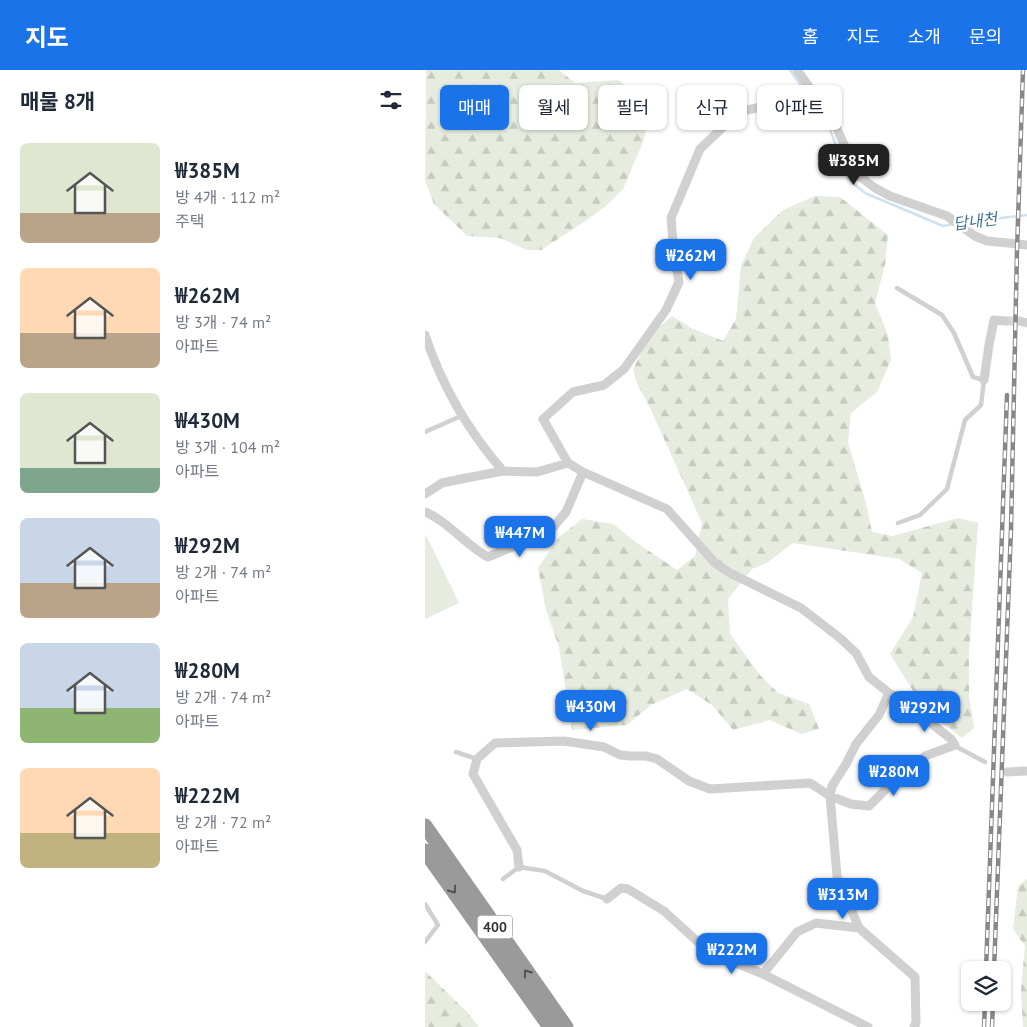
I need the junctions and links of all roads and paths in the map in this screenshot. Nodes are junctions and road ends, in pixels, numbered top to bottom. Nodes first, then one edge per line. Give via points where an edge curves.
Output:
1 (797, 70) edge
2 (808, 85) edge
3 (757, 108) edge
4 (838, 130) edge
5 (1027, 246) edge
6 (897, 288) dead end
7 (1005, 321) tunnel mouth
8 (425, 335) edge
9 (984, 380) junction
10 (461, 416) junction
11 (425, 432) edge
12 (568, 463) junction
13 (503, 471) junction
14 (583, 472) junction
15 (425, 494) edge
16 (425, 512) edge
17 (898, 523) dead end
18 (889, 693) junction
19 (955, 745) junction
20 (456, 752) dead end
21 (477, 758) junction
22 (985, 762) dead end
23 (1027, 771) edge
24 (1007, 772) dead end
25 (830, 796) junction
26 (425, 826) edge
27 (425, 850) edge
28 (519, 867) junction
29 (503, 879) dead end
30 (607, 899) joint
31 (425, 904) edge
32 (859, 928) junction
33 (425, 942) edge
34 (763, 974) junction
35 (550, 1027) edge
36 (567, 1027) edge
37 (869, 1027) edge
38 (914, 1027) edge

1 - 2 street
3 - 12 street via 739,112 700,149 671,218 679,282 666,310 624,369 604,385 573,392 543,419
4 - 5 street via 858,174 875,188 947,216 987,241
6 - 9 lane via 942,316 954,333 973,377
7 - 9 street via 994,320
8 - 10 street
9 - 17 lane via 981,405 965,420 947,489 920,515
10 - 11 lane
10 - 13 street
12 - 13 street via 537,472
12 - 14 street
13 - 15 street via 442,484
14 - 16 street via 566,512 549,532 488,557
14 - 18 street via 667,509 715,563 801,608 840,638 856,653 869,677
18 - 19 street via 901,699
18 - 25 street via 879,714 856,744 832,786
19 - 22 lane
19 - 25 street via 925,756 902,773 869,806 851,804
20 - 21 lane
21 - 25 street via 495,743 564,741 657,759 689,781 710,789 810,782
21 - 28 street via 473,774 517,850
23 - 24 street
25 - 32 street via 837,876
36 -> 26 highway, 400
27 -> 35 highway, 400
28 - 29 lane
28 - 30 lane via 545,871 583,891
30 - 34 street via 621,888 628,889 663,911 709,952
31 - 33 lane via 438,925
32 - 34 street via 816,923 797,932
32 - 38 street via 915,978
34 - 37 street

